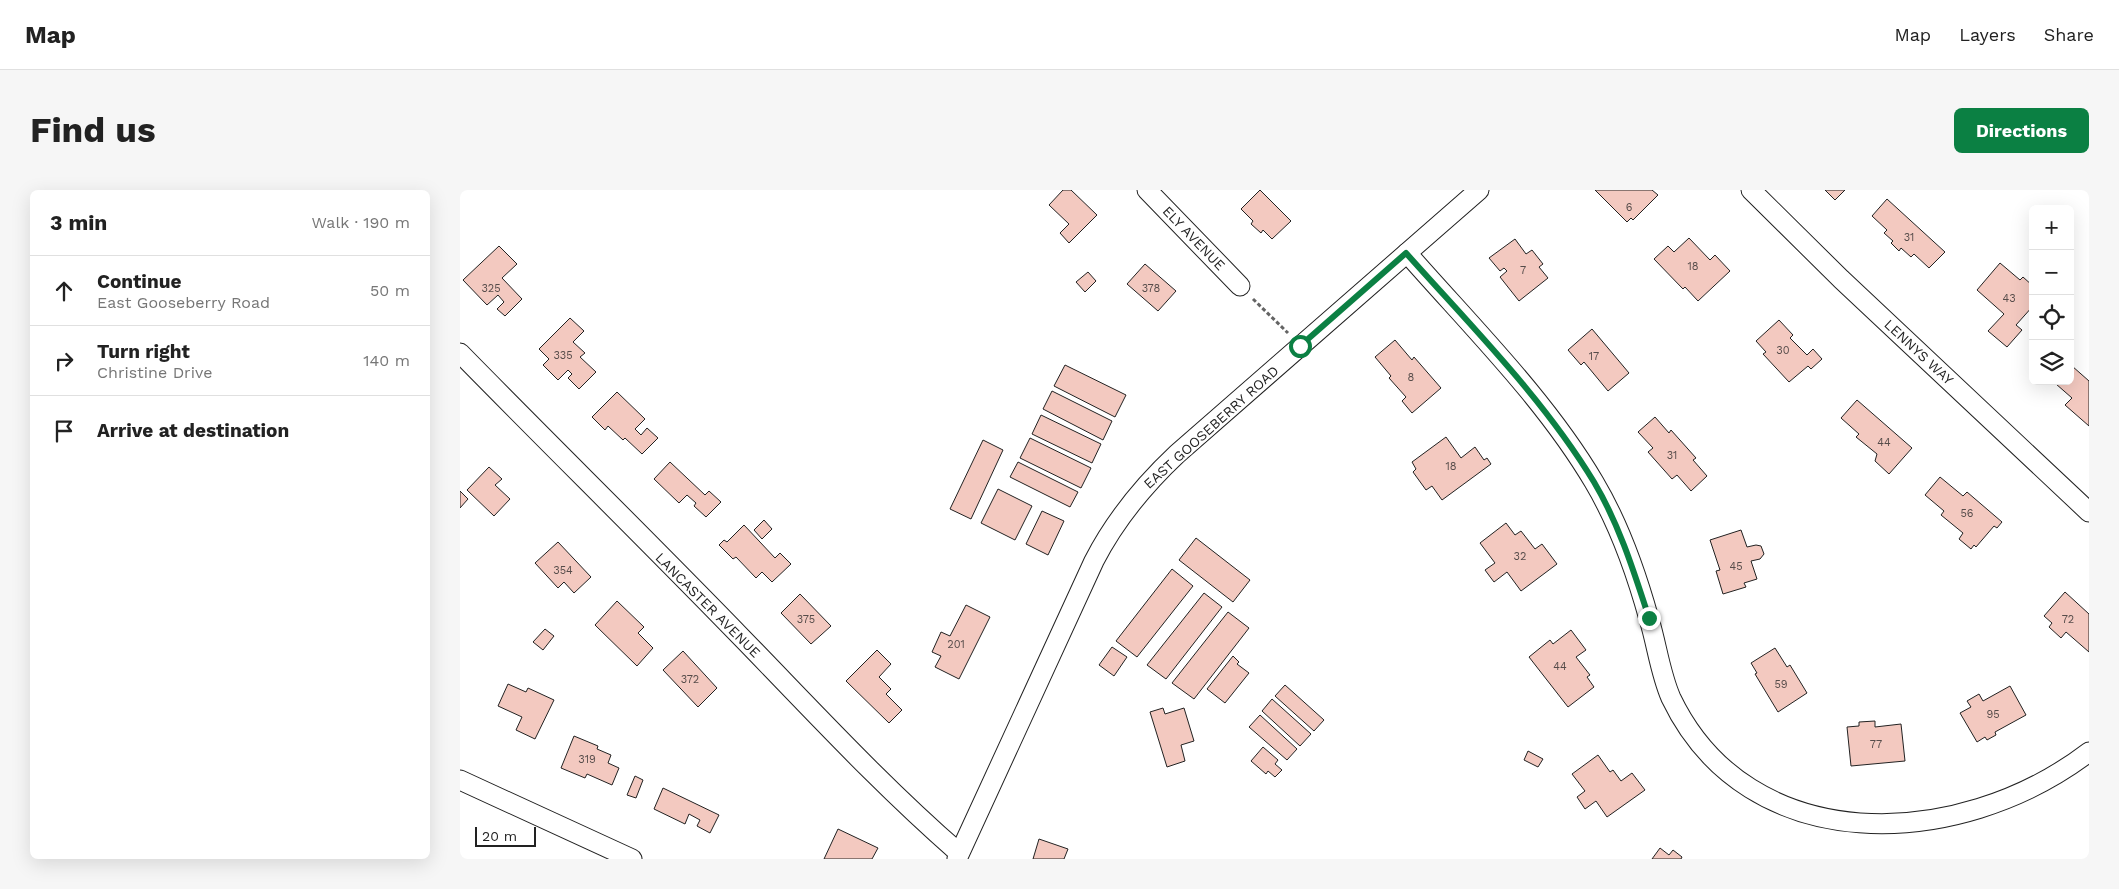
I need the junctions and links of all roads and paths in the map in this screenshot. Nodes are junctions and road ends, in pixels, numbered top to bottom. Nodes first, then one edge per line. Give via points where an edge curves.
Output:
1 (1147, 190) edge
2 (1479, 190) edge
3 (1751, 190) edge
4 (1406, 253) junction
5 (1240, 286) joint
6 (1300, 346) junction
7 (460, 353) edge
8 (2089, 512) edge
9 (2089, 752) edge
10 (460, 780) edge
11 (958, 856) edge
12 (632, 859) edge

1 - 5 street, ELY AVENUE
2 - 4 street, EAST GOOSEBERRY ROAD
3 - 8 street, LENNYS WAY
4 - 6 street, EAST GOOSEBERRY ROAD
4 - 9 street via 1528,392 1594,482 1634,574 1670,697 1696,742 1733,782 1802,820 1829,827 1889,830 1948,820 2004,802 2057,774
5 - 6 path
6 - 11 street, EAST GOOSEBERRY ROAD via 1177,454 1147,483 1122,514 1094,562
7 - 11 street, LANCASTER AVENUE via 737,633 838,740
10 - 12 street

